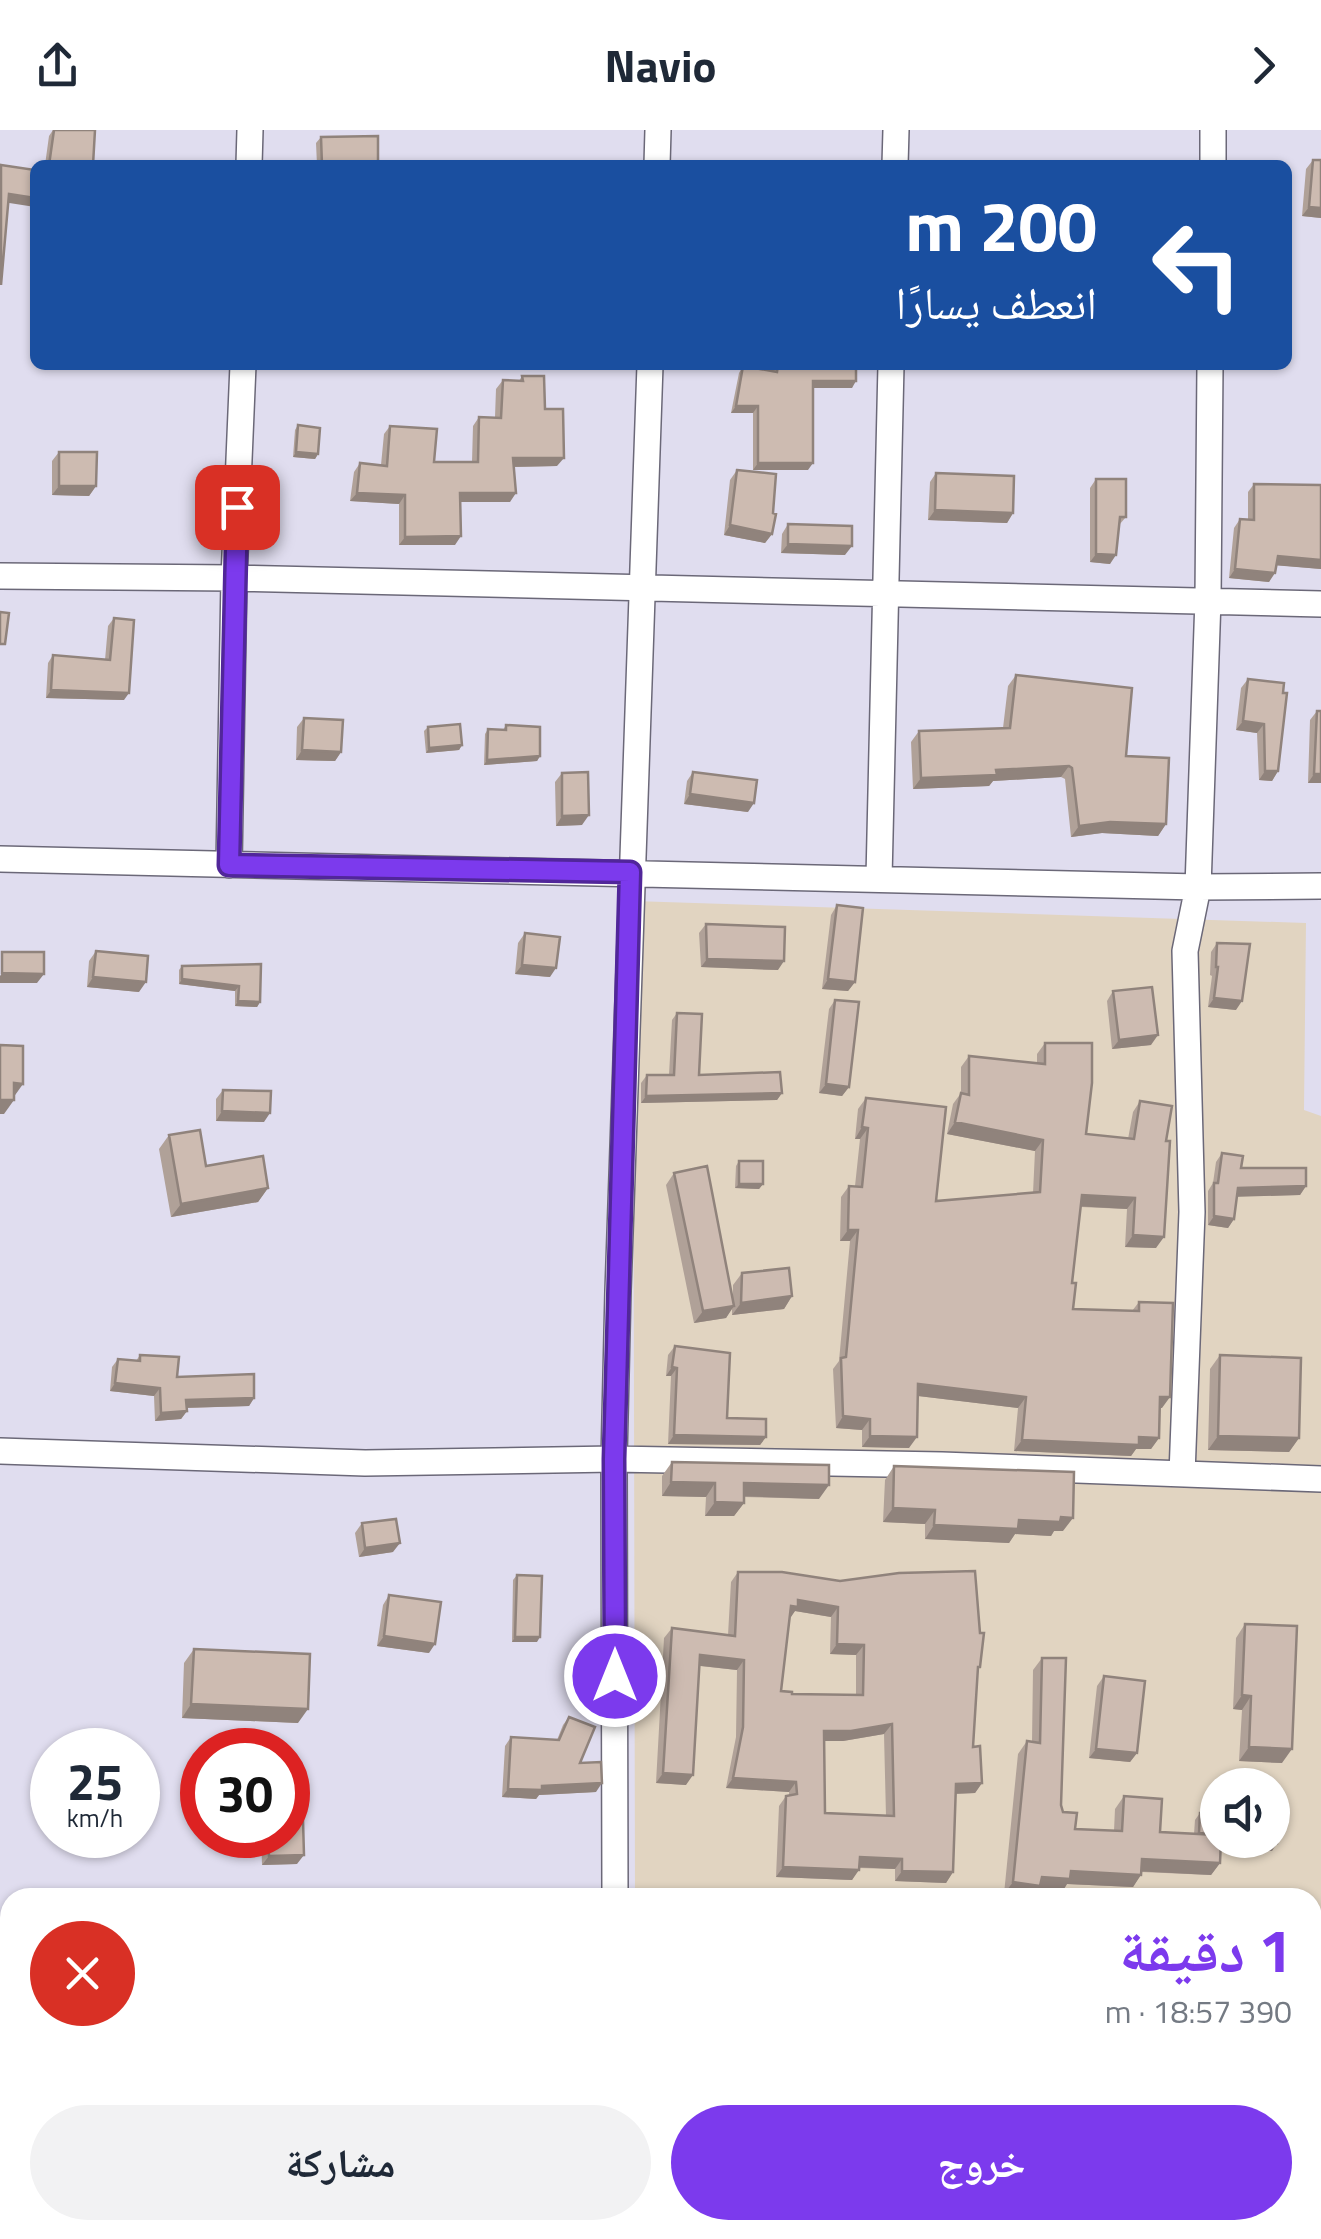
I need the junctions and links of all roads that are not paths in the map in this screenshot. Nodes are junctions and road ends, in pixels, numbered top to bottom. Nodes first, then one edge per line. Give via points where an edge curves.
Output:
1 (250, 130) edge
2 (658, 130) edge
3 (896, 130) edge
4 (1213, 130) edge
5 (249, 160) edge
6 (657, 160) edge
7 (895, 160) edge
8 (1213, 160) edge
9 (243, 370) edge
10 (650, 370) edge
11 (891, 370) edge
12 (1210, 370) edge
13 (0, 576) edge
14 (234, 578) junction
15 (643, 589) junction
16 (886, 593) junction
17 (1208, 599) junction
18 (1321, 604) edge
19 (0, 858) edge
20 (229, 865) junction
21 (630, 872) junction
22 (879, 878) junction
23 (1321, 886) edge
24 (1198, 887) junction
25 (0, 1451) edge
26 (614, 1459) junction
27 (1182, 1474) junction
28 (1321, 1479) edge
29 (615, 1888) edge

1 - 5 street
2 - 6 street
3 - 7 street
4 - 8 street
9 - 14 street
10 - 15 street
11 - 16 street
12 - 17 street
13 - 14 street
14 - 15 street
14 - 20 street
15 - 16 street
15 - 21 street
16 - 17 street
16 - 22 street
17 - 18 street
17 - 24 street
19 - 20 street
20 - 21 street
21 - 22 street
21 - 26 street
22 - 24 street
23 - 24 street
24 - 27 street via 1185,951 1192,1212
25 - 26 street via 365,1463
26 - 27 street
26 - 29 street
27 - 28 street

